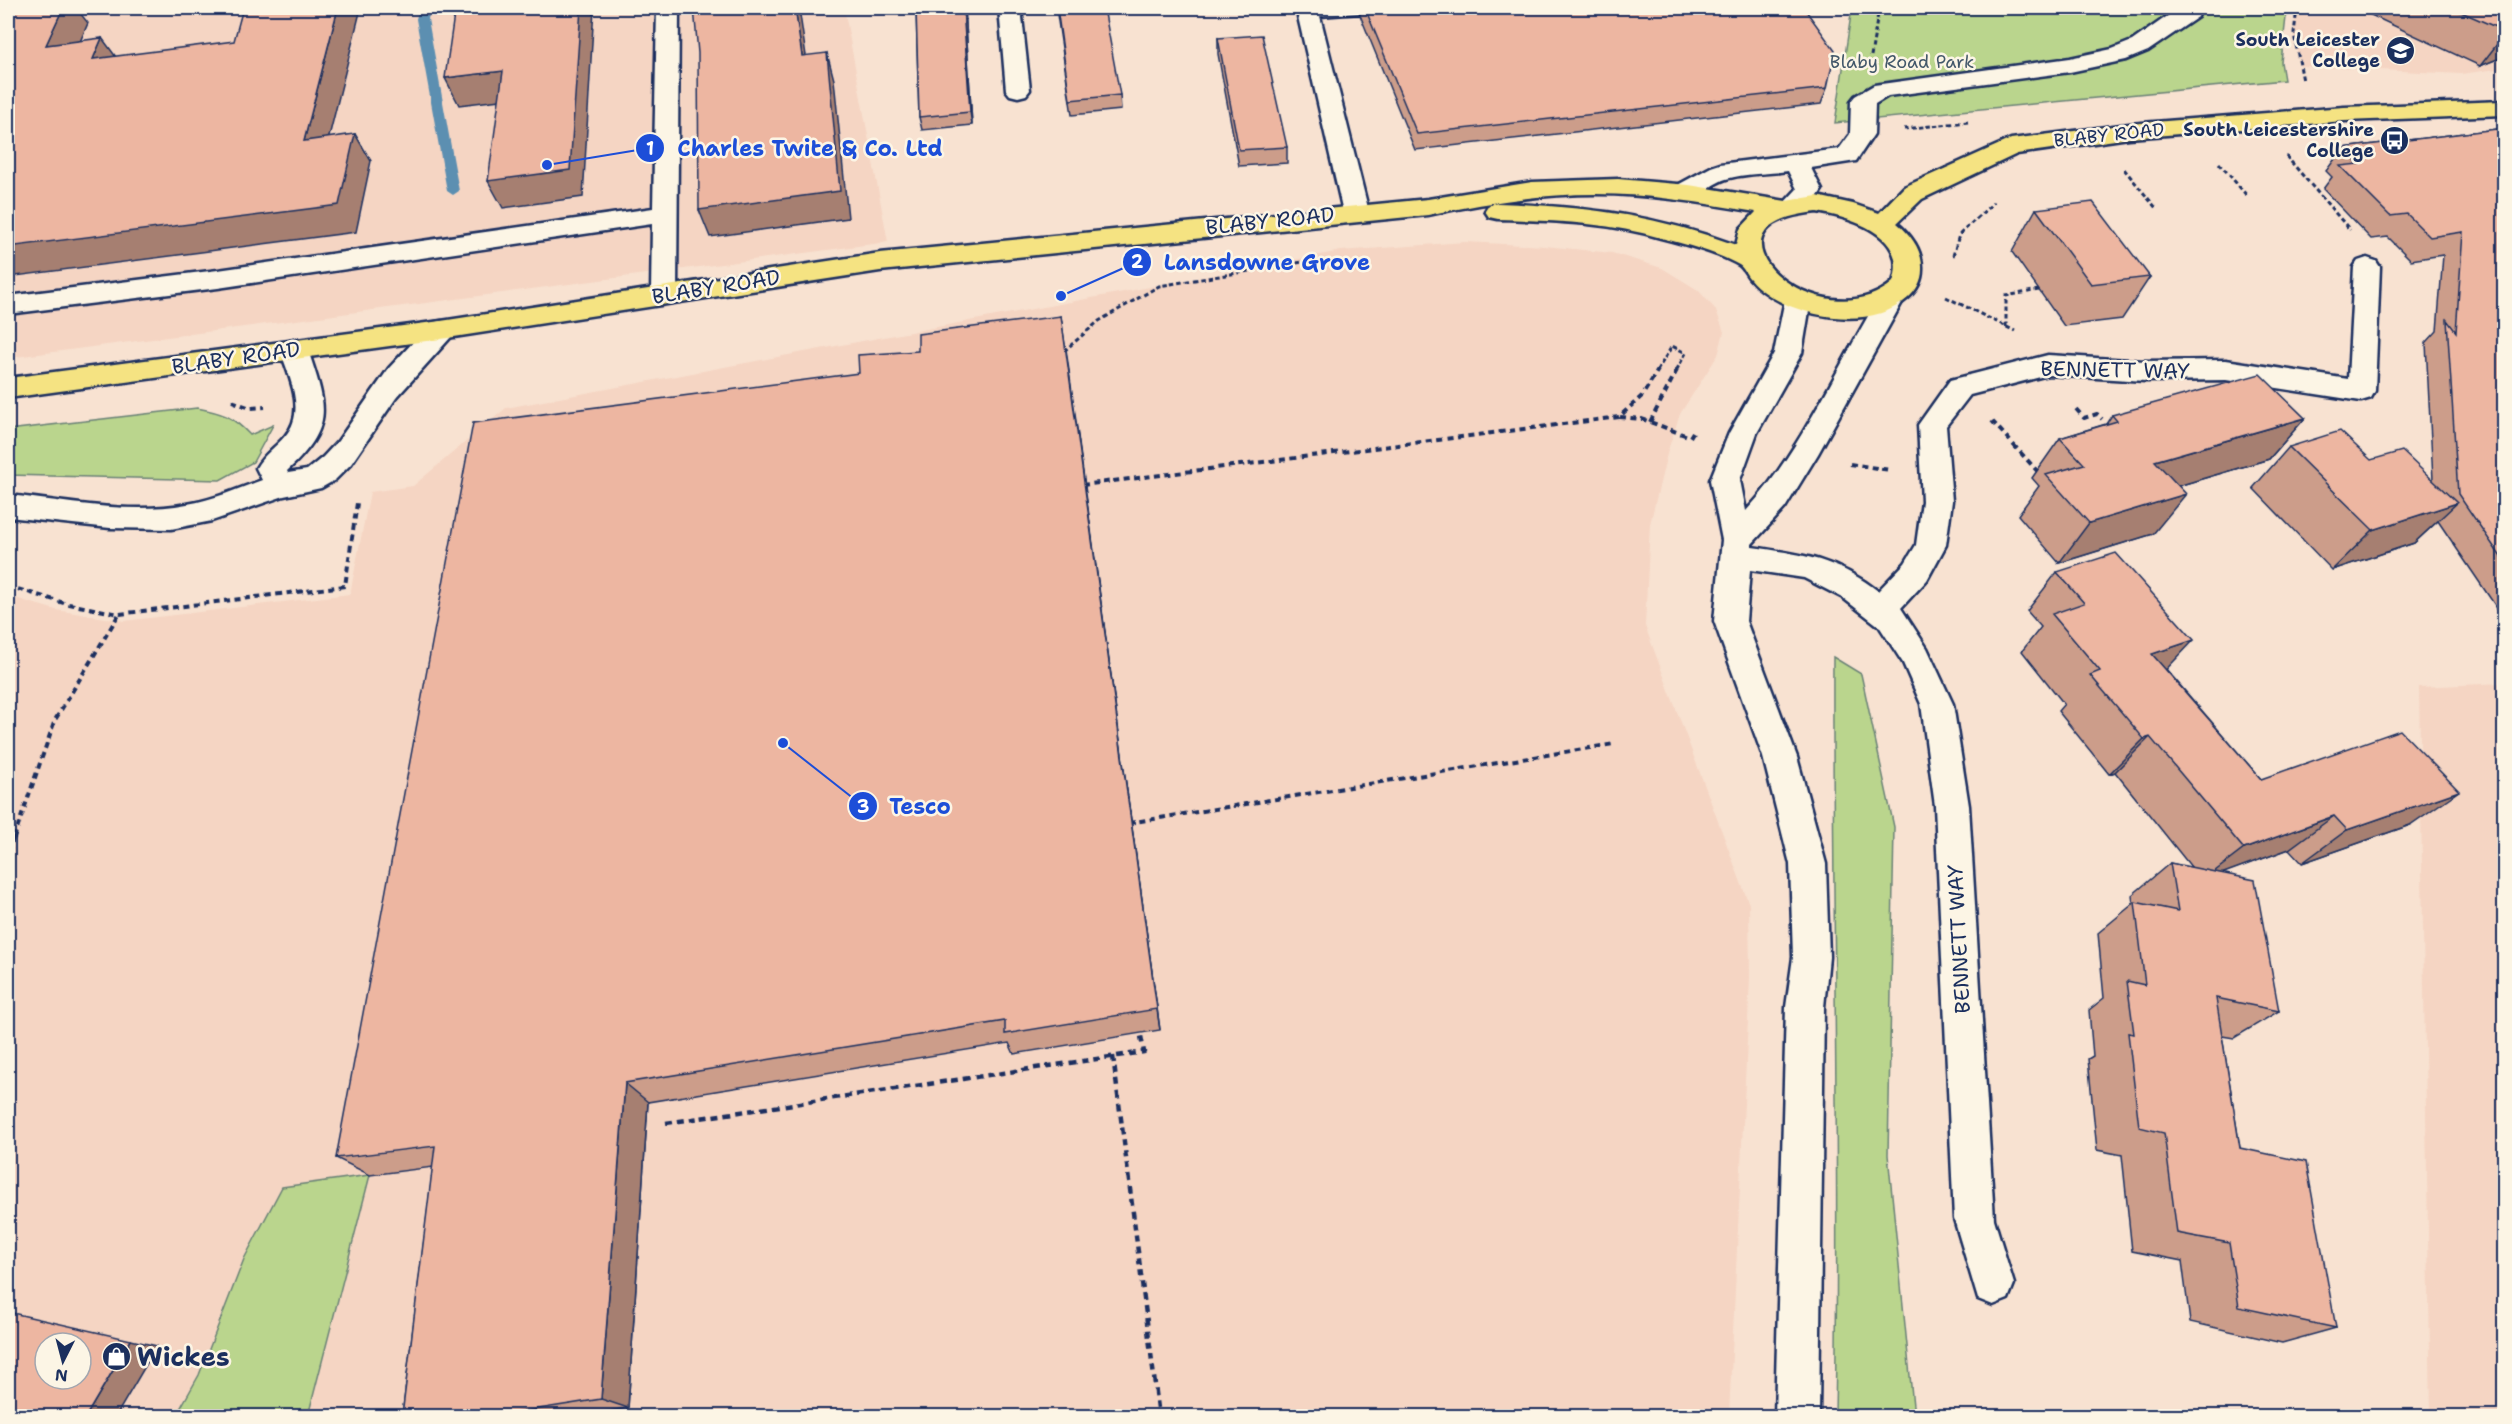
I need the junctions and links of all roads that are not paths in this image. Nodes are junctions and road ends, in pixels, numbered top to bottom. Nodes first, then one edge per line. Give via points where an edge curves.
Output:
1 (668, 8) edge
2 (1010, 8) edge
3 (1352, 8) edge
4 (2190, 8) edge
5 (1307, 9) edge
6 (1018, 90) dead end
7 (2505, 108) edge
8 (1796, 162) junction
9 (1683, 194) junction
10 (1428, 207) junction
11 (1788, 207) junction
12 (1356, 212) junction
13 (665, 214) junction
14 (1881, 225) junction
15 (1751, 261) junction
16 (2367, 267) road end
17 (664, 294) junction
18 (1892, 297) junction
19 (1798, 299) junction
20 (8, 305) edge
21 (441, 330) junction
22 (294, 350) junction
23 (8, 388) edge
24 (279, 486) junction
25 (8, 506) edge
26 (1736, 548) junction
27 (1879, 609) junction
28 (1993, 1284) dead end
29 (1797, 1416) edge

1 - 13 street
2 - 6 street
3 - 5 street
4 - 8 street via 2190,12 2140,46 2118,56 1882,90 1863,101 1862,134 1847,156
5 - 12 street
7 - 14 main road, BLABY ROAD via 2129,131 2011,147 1913,193
8 - 9 street via 1720,172
8 - 11 street via 1810,190
9 - 10 main road, BLABY ROAD via 1596,186 1465,198
9 - 11 main road, BLABY ROAD
10 - 12 main road, BLABY ROAD
10 - 15 main road, BLABY ROAD via 1456,212 1563,214 1623,220 1697,239
11 - 14 main road via 1839,207
11 - 15 main road via 1764,217 1752,229 1747,244
12 - 17 main road, BLABY ROAD via 880,262
13 - 17 street
13 - 20 street via 218,279
14 - 18 main road via 1898,238 1908,255 1910,270 1905,285
15 - 19 main road via 1777,289
16 - 27 street, BENNETT WAY via 2361,391 2226,370 2113,370 2048,365 1960,387 1932,425 1937,499 1931,545 1906,584
17 - 21 main road, BLABY ROAD
18 - 19 main road via 1873,306 1849,309
18 - 26 street via 1808,446 1774,500
19 - 26 street via 1788,353 1743,433 1725,480
21 - 22 main road, BLABY ROAD
21 - 24 street via 410,361 333,466 310,483
22 - 23 main road, BLABY ROAD
22 - 24 street via 311,417 304,434 271,468
24 - 25 street via 225,508 172,518
26 - 27 street, BENNETT WAY via 1809,567 1854,589
26 - 29 street via 1730,621 1780,757 1808,864 1811,957 1805,1007
27 - 28 street, BENNETT WAY via 1890,617 1916,657 1937,704 1952,806 1974,1219

